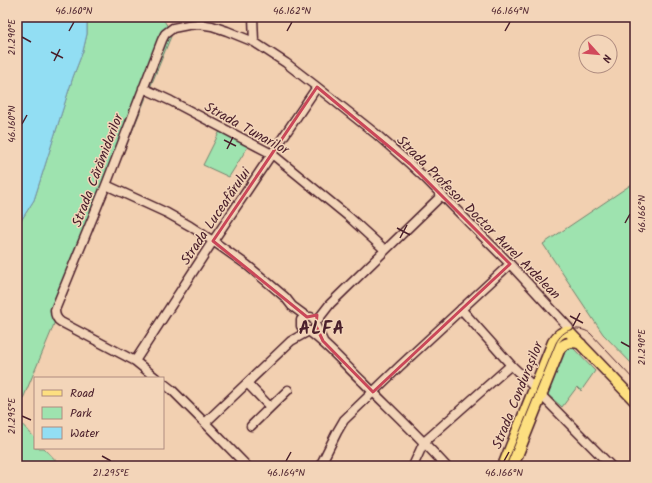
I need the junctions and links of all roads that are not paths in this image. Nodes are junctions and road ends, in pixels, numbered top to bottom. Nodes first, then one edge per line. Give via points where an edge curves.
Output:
1 (253, 17) edge
2 (165, 34) joint
3 (254, 42) junction
4 (317, 87) junction
5 (143, 88) junction
6 (272, 154) junction
7 (106, 185) junction
8 (442, 195) junction
9 (213, 241) junction
10 (385, 250) junction
11 (510, 264) junction
12 (461, 309) junction
13 (564, 323) junction
14 (308, 324) junction
15 (569, 332) junction
16 (559, 335) junction
17 (581, 344) junction
18 (135, 361) junction
19 (511, 365) junction
20 (155, 377) edge
21 (246, 383) junction
22 (164, 384) edge
23 (288, 390) dead end
24 (373, 392) junction
25 (538, 392) junction
26 (635, 401) edge
27 (270, 408) junction
28 (205, 423) junction
29 (251, 426) dead end
30 (424, 442) junction
31 (247, 466) edge
32 (320, 466) edge
33 (413, 466) edge
34 (446, 466) edge
35 (503, 466) edge
36 (513, 466) edge
37 (611, 466) edge

1 - 3 street
2 - 3 street, Strada Profesor Doctor Aurel Ardelean via 173,28 199,24 212,26
2 - 5 street, Strada Cărămidarilor
3 - 4 street, Strada Profesor Doctor Aurel Ardelean
4 - 6 street, Strada Luceafărului
4 - 8 street, Strada Profesor Doctor Aurel Ardelean via 410,164
5 - 6 street, Strada Tunarilor
5 - 7 street, Strada Cărămidarilor
6 - 9 street, Strada Luceafărului
6 - 10 street, Strada Tunarilor via 349,216
7 - 9 street via 167,213
7 - 18 street, Strada Cărămidarilor via 56,306 55,316 58,321
8 - 10 street
8 - 11 street, Strada Profesor Doctor Aurel Ardelean
9 - 14 street via 285,297
9 - 18 street, Strada Luceafărului
10 - 14 street
11 - 12 street
11 - 13 street, Strada Profesor Doctor Aurel Ardelean
12 - 19 street
12 - 24 street
13 - 15 street, Strada Profesor Doctor Aurel Ardelean
13 - 16 street, Strada Condurașilor
14 - 21 street
14 - 24 street
15 - 16 main road, Strada Condurașilor via 565,331
15 - 17 main road, Strada Profesor Doctor Aurel Ardelean
16 - 25 main road, Strada Condurașilor via 553,342
17 - 25 main road, Strada Condurașilor via 570,342 560,348
17 - 26 main road, Strada Profesor Doctor Aurel Ardelean
18 - 20 street
19 - 25 street
19 - 30 street
21 - 27 street
21 - 28 street
22 - 28 street
23 - 27 street
24 - 30 street
24 - 32 street via 344,420
25 - 35 main road, Strada Condurașilor
25 - 36 main road, Strada Condurașilor
25 - 37 street
27 - 29 street
28 - 31 street
30 - 33 street
30 - 34 street

